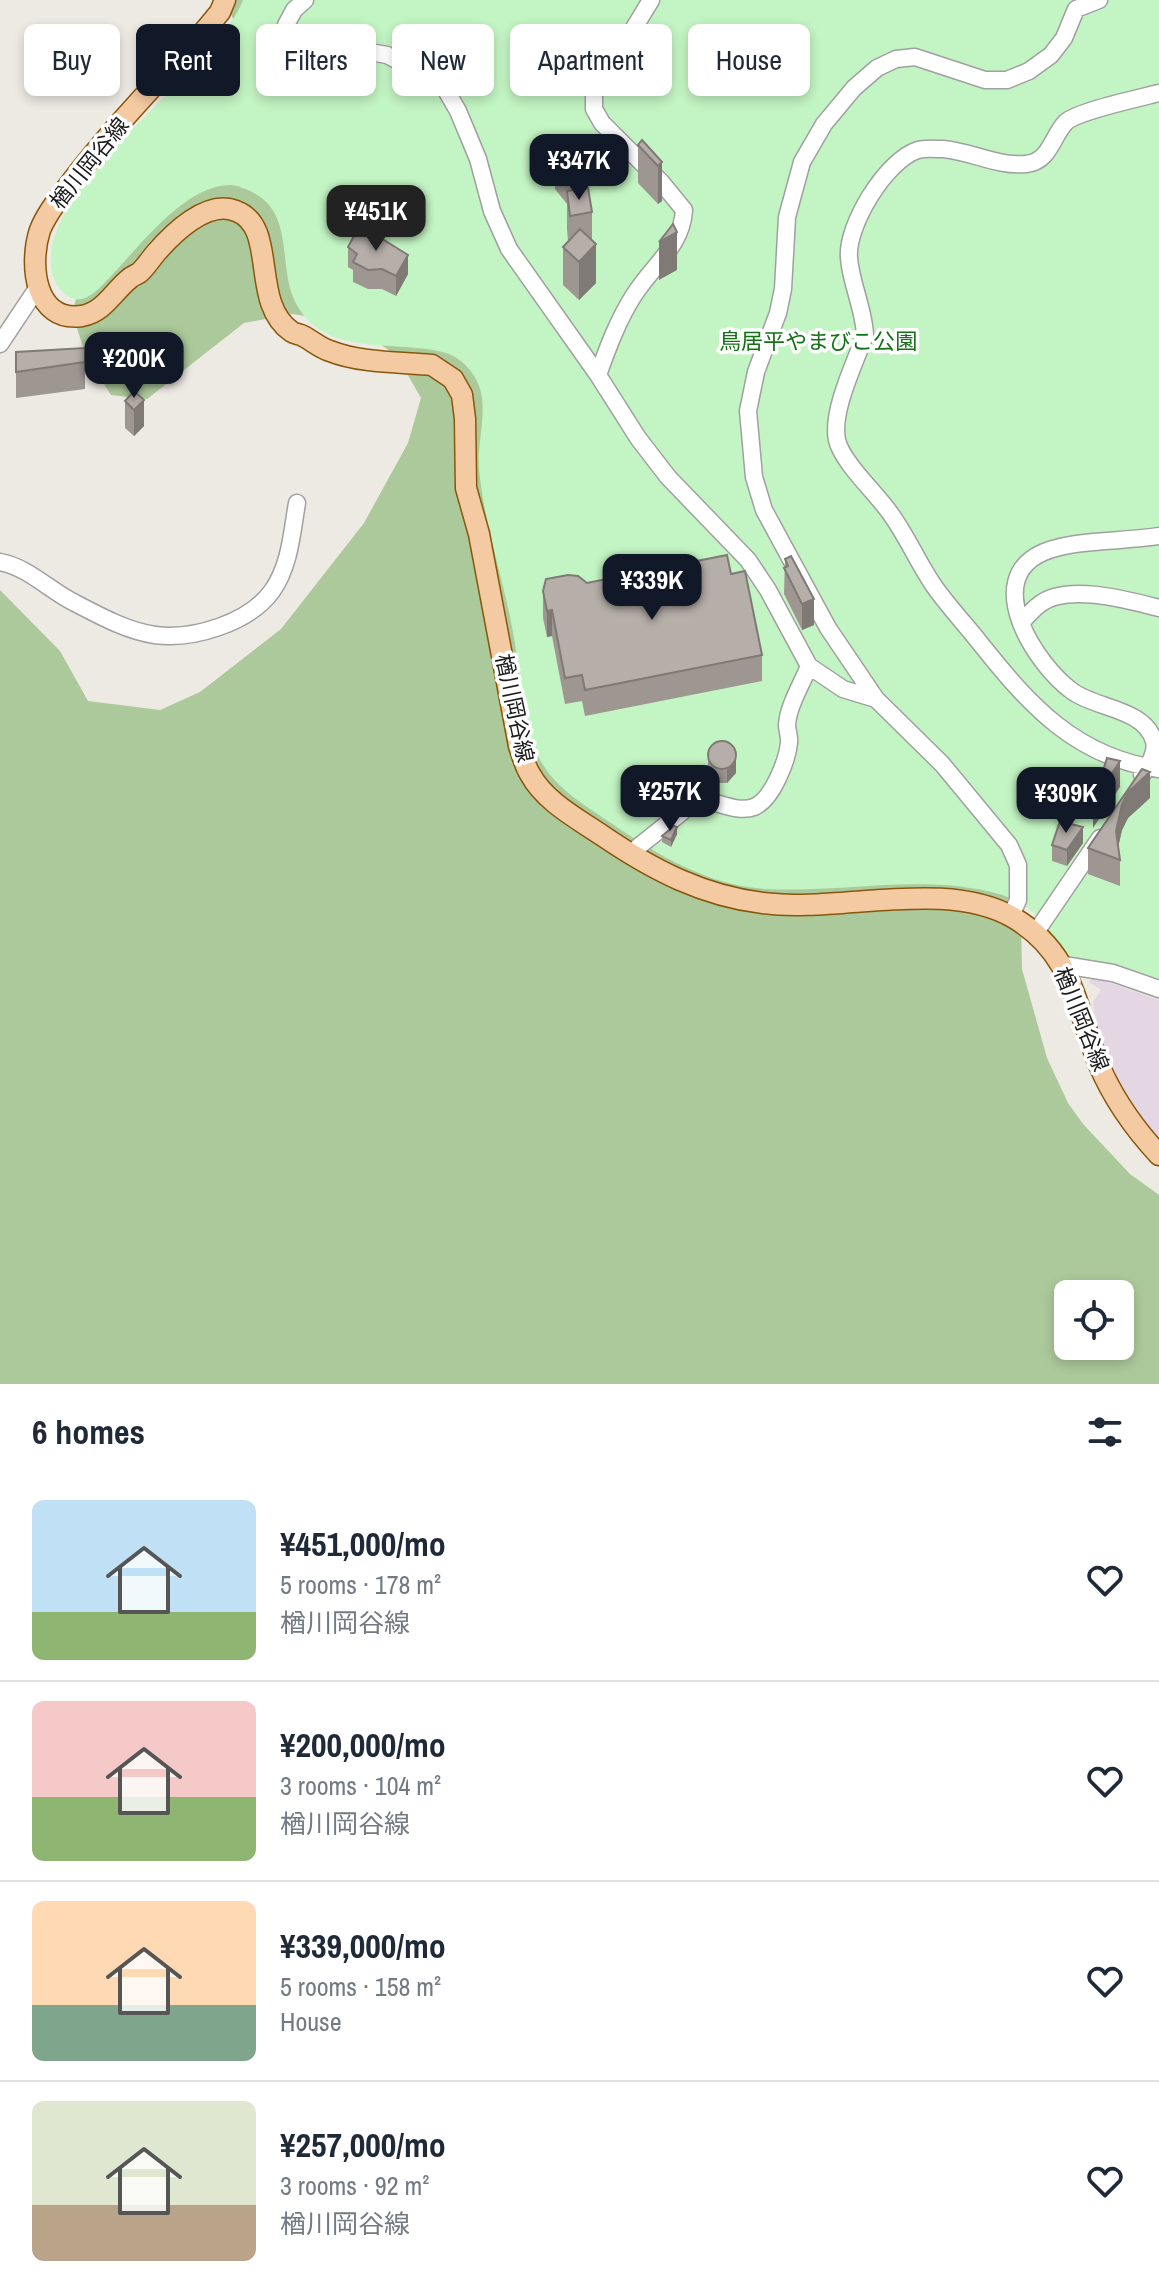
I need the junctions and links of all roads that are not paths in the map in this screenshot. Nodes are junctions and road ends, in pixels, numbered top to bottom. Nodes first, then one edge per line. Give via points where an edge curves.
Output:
1 (225, 0) edge
2 (305, 0) edge
3 (651, 0) edge
4 (1099, 0) edge
5 (1159, 93) edge
6 (38, 287) junction
7 (0, 344) edge
8 (598, 375) junction
9 (297, 503) dead end
10 (1159, 536) edge
11 (0, 562) edge
12 (1159, 608) edge
13 (1022, 622) junction
14 (809, 666) junction
15 (876, 699) junction
16 (1153, 768) edge
17 (1130, 793) edge
18 (1113, 818) edge
19 (638, 847) dead end
20 (1011, 916) junction
21 (1036, 932) junction
22 (1064, 965) junction
23 (1159, 989) edge
24 (1159, 1155) edge

1 - 6 main road, 楢川岡谷線 via 49,212 35,247
2 - 8 street via 286,25 302,47 387,55 443,85 478,159 509,249
3 - 8 street via 594,94 594,109 684,210 683,227 635,294
4 - 15 street via 1076,9 1051,55 1007,80 985,80 915,57 877,68 824,124 802,162 787,217 778,313 748,411 749,445 764,510 828,628
5 - 16 street via 1067,121 1044,156 1029,164 945,149 918,150 882,178 850,241 848,257 865,335 836,420 842,456 892,516 934,585 1034,707 1080,743
6 - 7 street
6 - 20 main road, 楢川岡谷線 via 49,306 80,316 101,308 165,229 192,208 218,197 240,199 259,211 271,229 279,292 306,337 341,354 432,365 459,387 466,488 519,746 531,776 554,802 634,857 709,893 764,904 936,898 980,904
8 - 14 street via 668,477 748,560
9 - 11 street via 287,558 273,589 257,608 191,634 155,635 113,622
10 - 13 street via 1067,546 1027,562 1014,583 1013,604
12 - 13 street via 1064,593 1041,602
13 - 16 street via 1042,662 1073,692 1144,727 1154,741
14 - 15 street via 843,689
14 - 19 street via 787,724 790,742 777,781 762,802 752,808 733,807 696,798
15 - 20 street via 942,764 1009,845 1018,865 1018,900
16 - 17 street
18 - 21 street
20 - 21 main road, 楢川岡谷線
21 - 22 main road, 楢川岡谷線
22 - 23 street via 1113,973
22 - 24 main road, 楢川岡谷線 via 1115,1098

